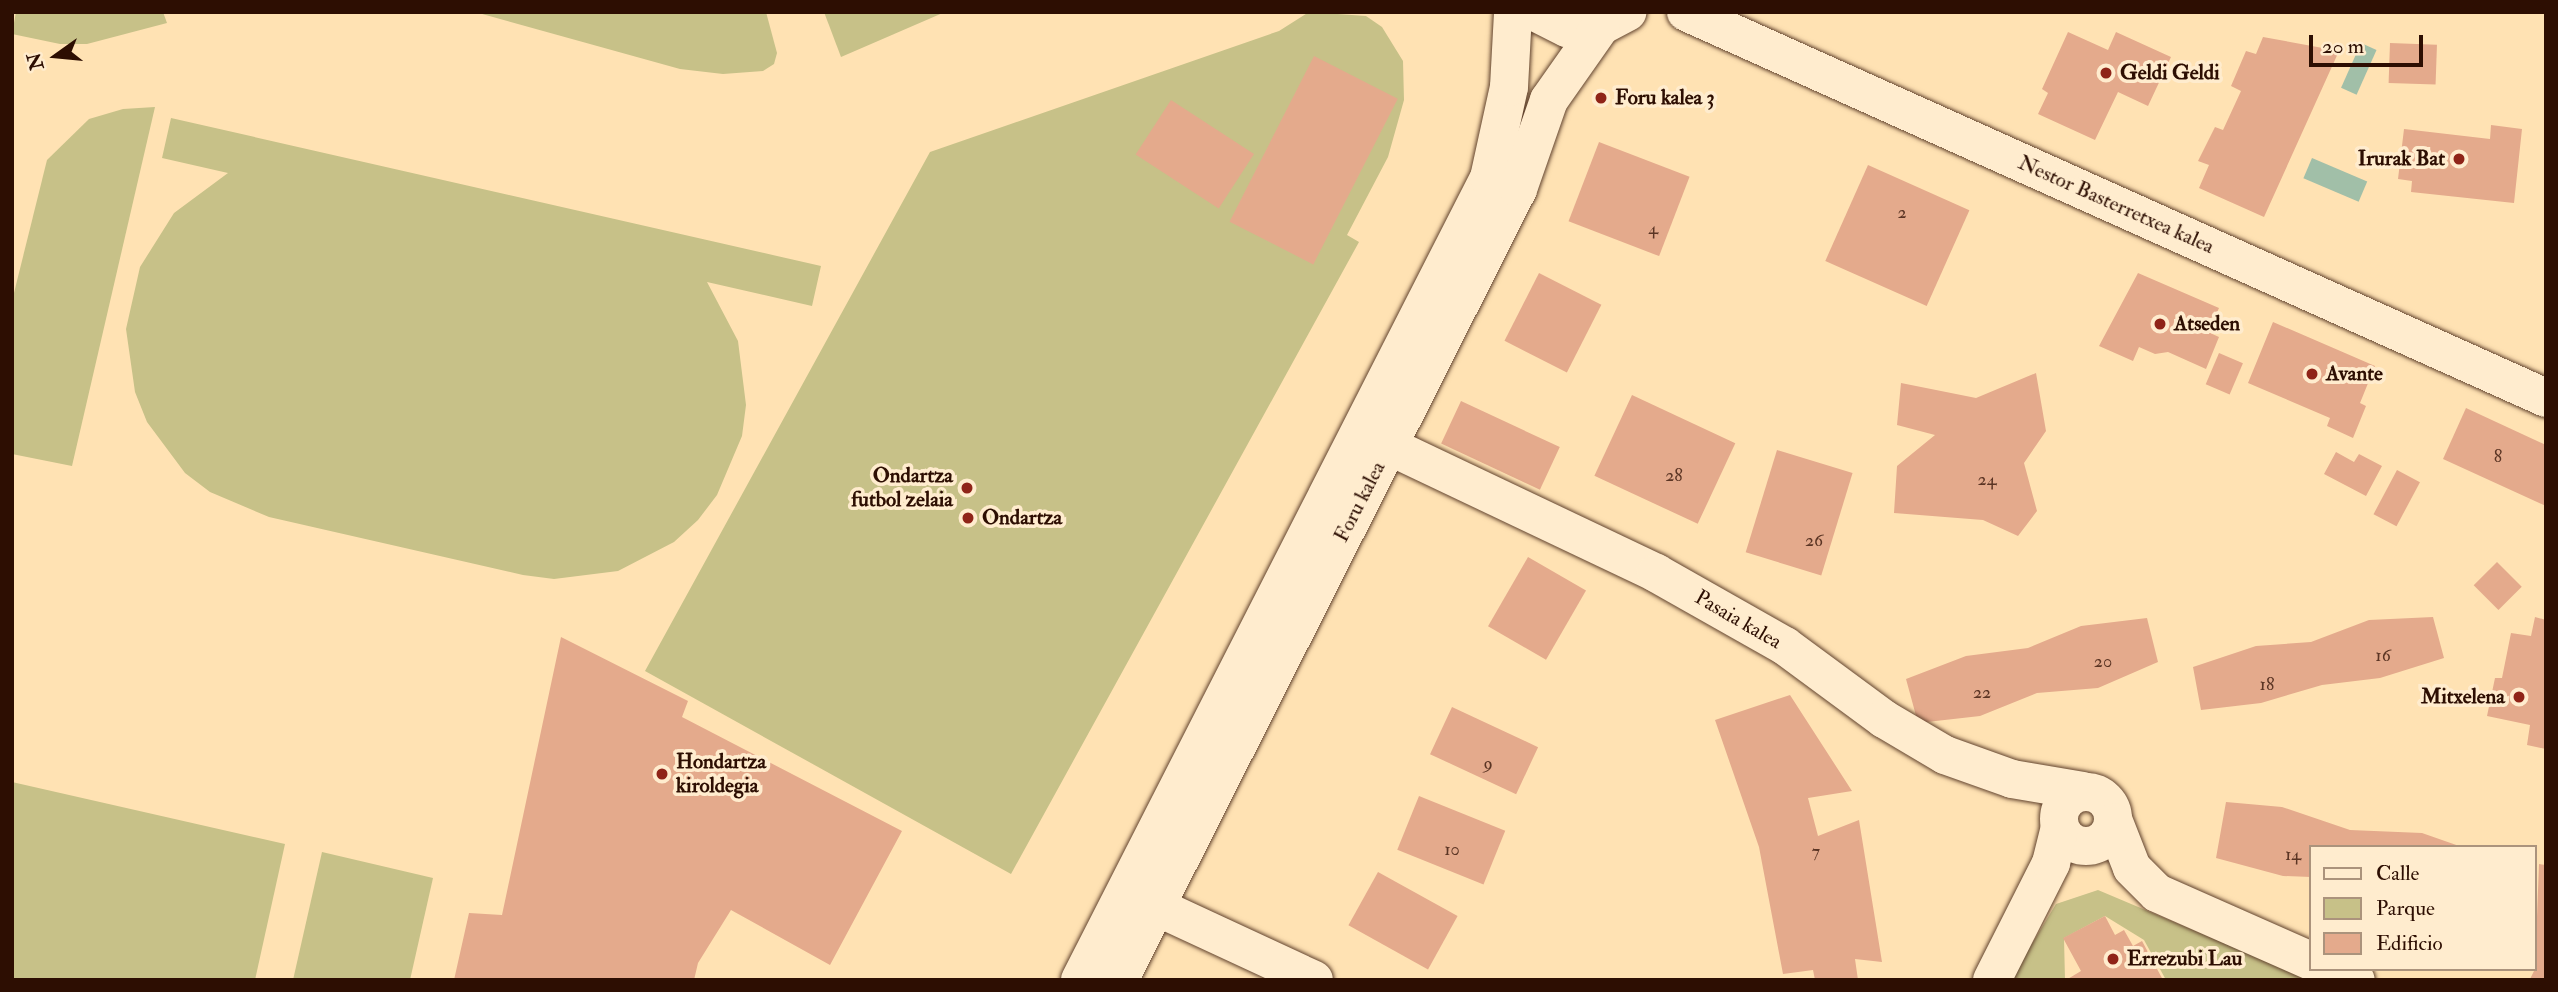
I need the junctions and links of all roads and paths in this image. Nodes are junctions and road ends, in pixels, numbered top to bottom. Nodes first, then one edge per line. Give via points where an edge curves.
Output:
1 (1513, 12) edge
2 (1535, 12) edge
3 (1686, 12) edge
4 (1614, 19) edge
5 (2546, 398) edge
6 (1388, 446) junction
7 (2083, 791) junction
8 (2060, 828) junction
9 (2107, 832) junction
10 (2037, 892) junction
11 (1157, 907) junction
12 (2310, 961) edge
13 (2336, 971) edge
14 (1080, 980) edge
15 (1119, 980) edge
16 (1314, 980) edge
17 (1992, 980) edge
18 (2356, 980) edge

1 - 14 street, Foru kalea via 1508,87 1489,178
2 - 4 street via 1567,28
3 - 5 street, Nestor Basterretxea kalea
4 - 6 street, Foru kalea via 1549,100 1518,189
6 - 7 street, Pasaia kalea via 1656,573 1785,646 1924,744 2012,779
6 - 11 street, Foru kalea
7 - 8 street via 2062,804
7 - 9 street via 2105,799
8 - 9 street via 2077,845
8 - 10 street
9 - 10 street
9 - 12 street via 2157,892
10 - 17 street
11 - 15 street, Foru kalea
11 - 16 street
13 - 18 street

